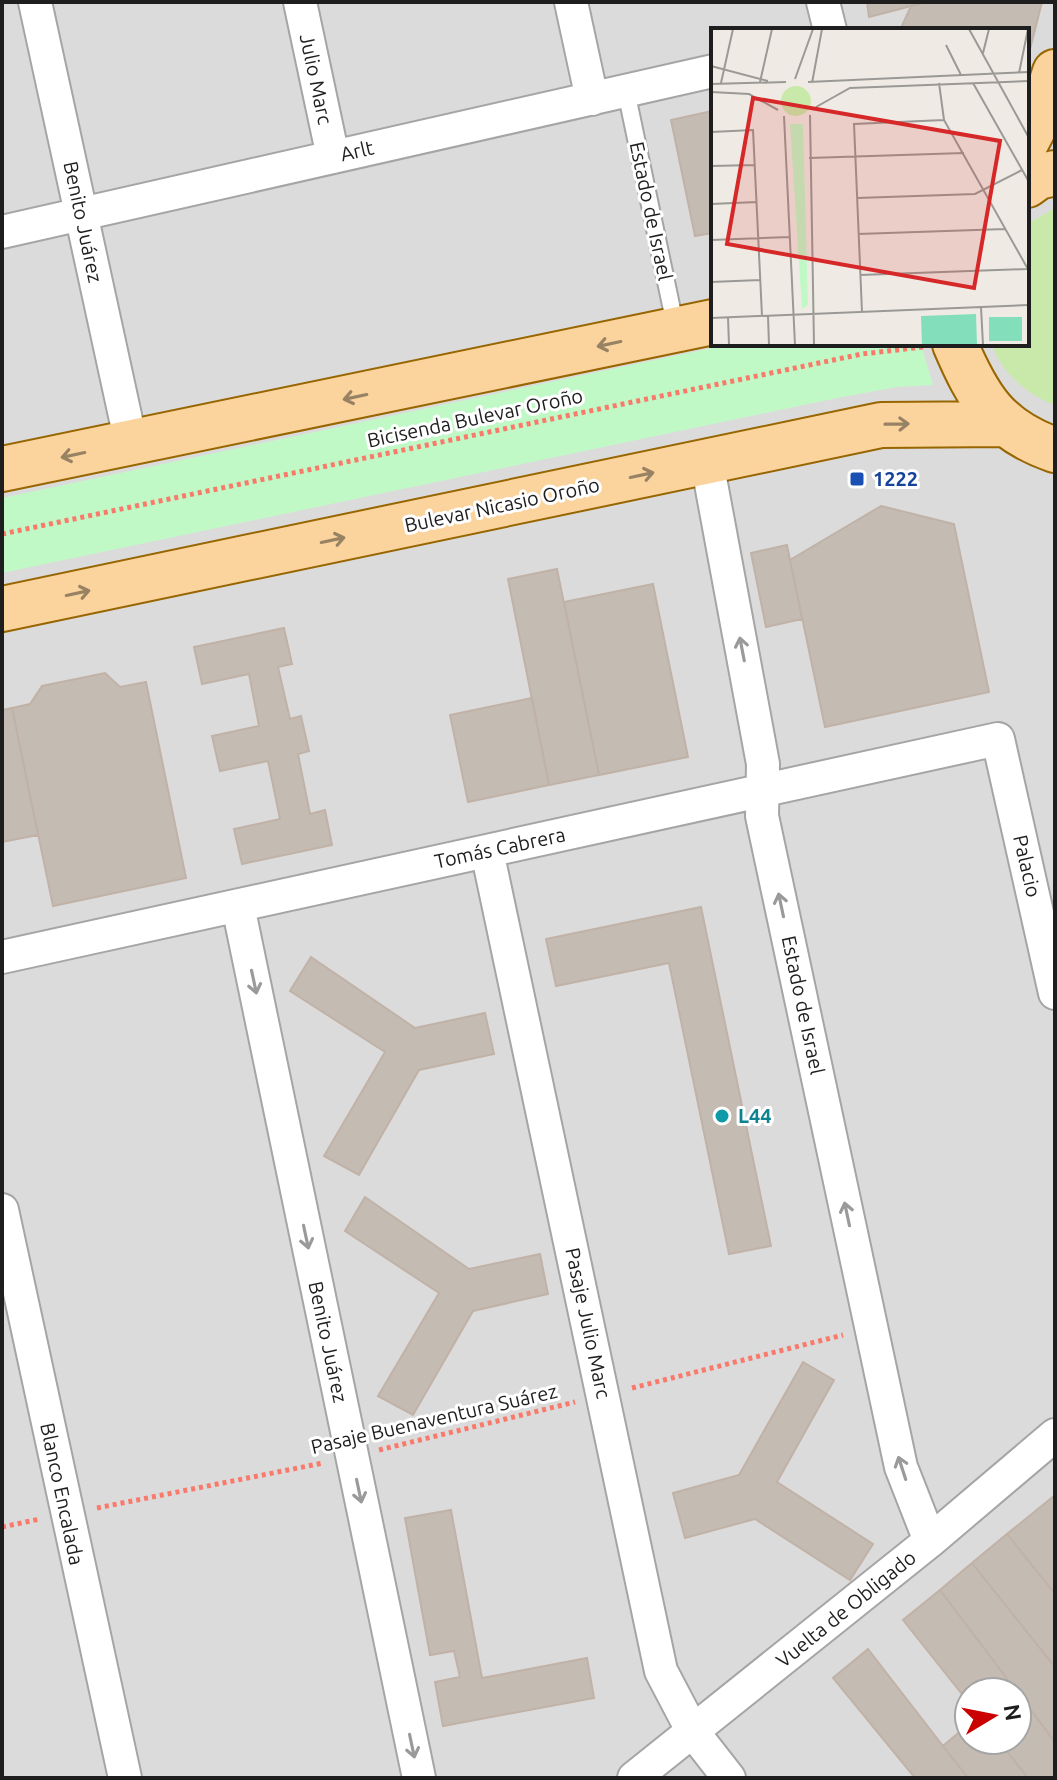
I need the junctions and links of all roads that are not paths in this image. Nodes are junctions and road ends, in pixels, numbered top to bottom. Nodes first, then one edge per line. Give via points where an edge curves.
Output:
1 (35, 2) edge
2 (300, 2) edge
3 (571, 2) edge
4 (823, 2) edge
5 (830, 28) edge
6 (711, 71) edge
7 (1055, 72) edge
8 (626, 91) junction
9 (592, 99) junction
10 (1029, 137) edge
11 (333, 157) junction
12 (1055, 173) edge
13 (1029, 184) edge
14 (81, 214) junction
15 (2, 232) edge
16 (695, 326) edge
17 (956, 346) edge
18 (1005, 424) junction
19 (131, 443) junction
20 (1055, 450) edge
21 (707, 462) junction
22 (2, 469) edge
23 (2, 609) edge
24 (998, 739) joint
25 (763, 790) junction
26 (487, 851) junction
27 (238, 906) junction
28 (2, 957) edge
29 (1055, 993) edge
30 (2, 1210) edge
31 (1055, 1435) edge
32 (930, 1541) junction
33 (693, 1732) junction
34 (125, 1778) edge
35 (419, 1778) edge
36 (634, 1778) edge
37 (729, 1778) edge

1 - 14 street, Benito Juárez
2 - 11 street, Julio Marc
3 - 9 street
4 - 5 street
6 - 8 street, Arlt
7 - 10 main road
8 - 9 street, Arlt
8 - 16 lane, Estado de Israel
9 - 11 street, Arlt
11 - 14 street, Arlt
12 - 13 main road
14 - 15 street, Arlt
14 - 19 street, Benito Juárez
16 -> 19 main road
17 - 18 main road via 974,388
18 - 20 main road
21 -> 18 main road, Bulevar Nicasio Oroño via 881,425
19 -> 22 main road
23 -> 21 main road, Bulevar Nicasio Oroño
25 -> 21 street, Estado de Israel via 763,764
24 - 25 street, Tomás Cabrera
24 - 29 street, Palacio
25 - 26 street, Tomás Cabrera
32 -> 25 street, Estado de Israel via 901,1467 762,816
26 - 27 street, Tomás Cabrera
26 - 33 street, Pasaje Julio Marc via 661,1671
27 - 28 street, Tomás Cabrera
27 -> 35 street, Benito Juárez
30 - 34 street, Blanco Encalada
31 - 32 street, Vuelta de Obligado
32 - 33 street, Vuelta de Obligado
33 - 36 street, Vuelta de Obligado
33 - 37 street, Pasaje Julio Marc

